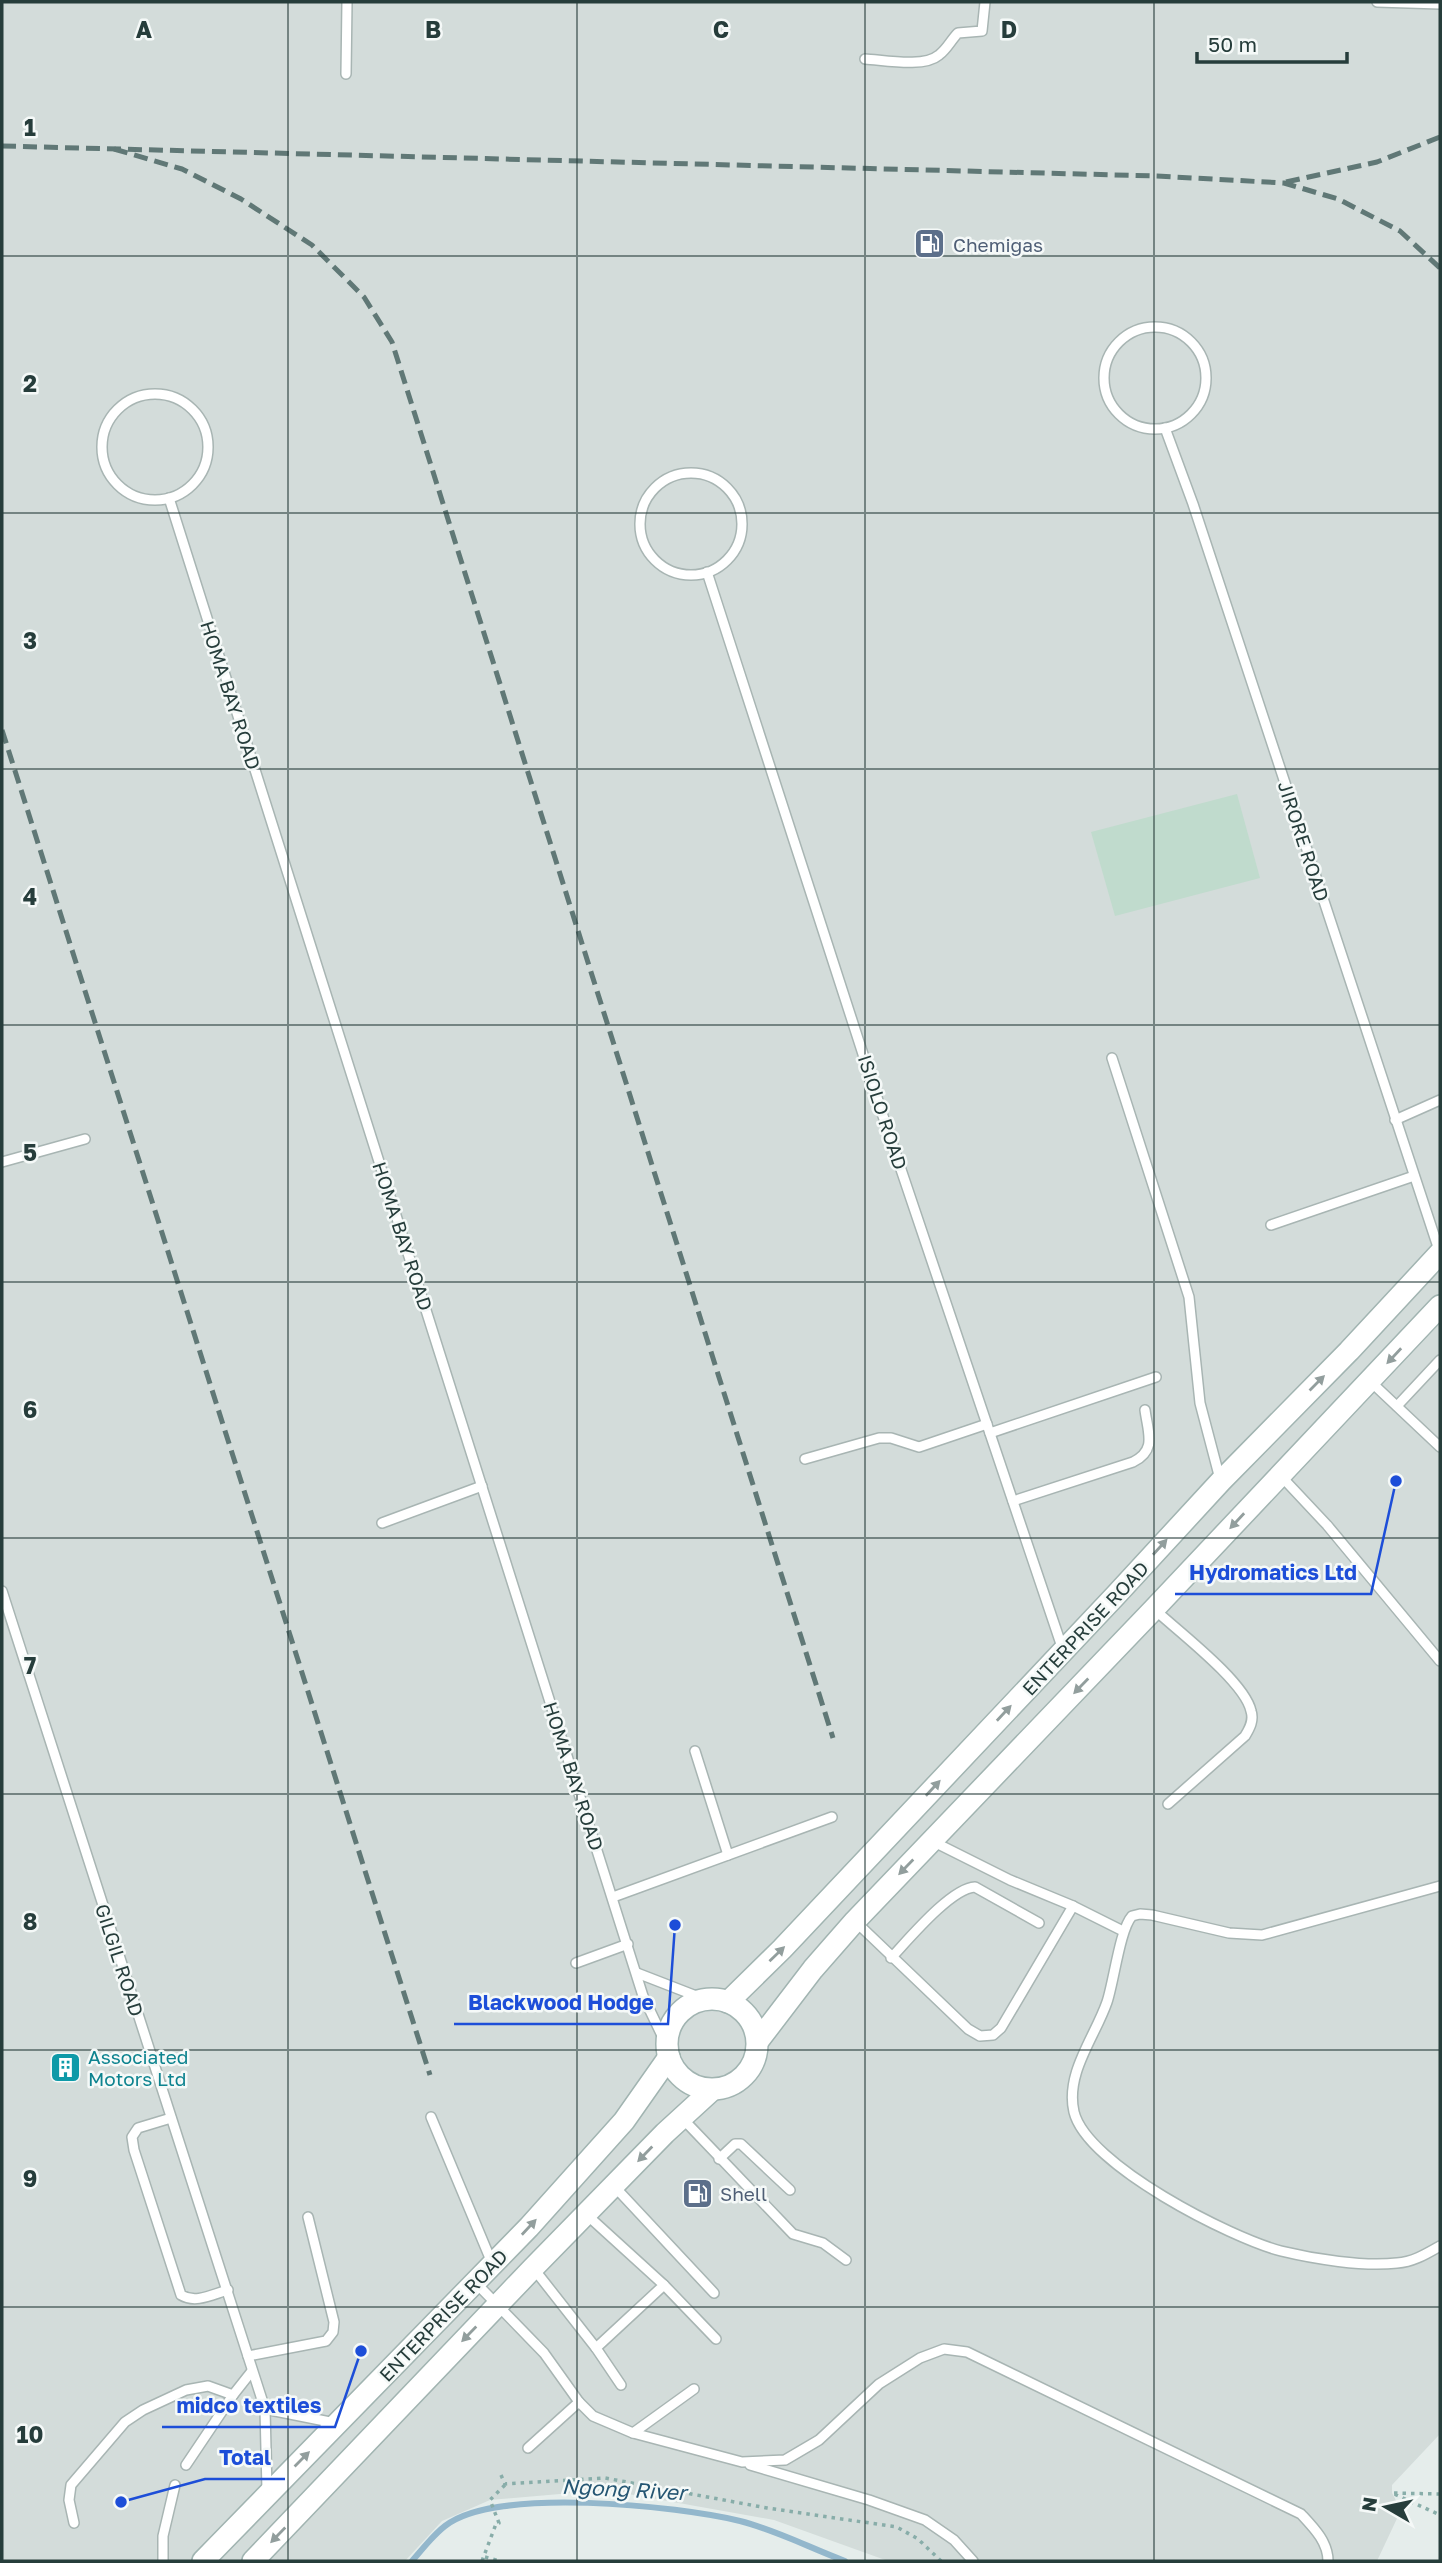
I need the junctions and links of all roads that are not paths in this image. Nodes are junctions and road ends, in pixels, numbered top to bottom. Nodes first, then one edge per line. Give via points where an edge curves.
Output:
1 (347, 2) edge
2 (985, 2) edge
3 (1377, 2) edge
4 (1440, 4) edge
5 (865, 59) dead end
6 (346, 74) dead end
7 (1166, 428) junction
8 (169, 498) junction
9 (706, 572) junction
10 (1112, 1058) dead end
11 (1440, 1100) edge
12 (1395, 1120) junction
13 (85, 1139) dead end
14 (2, 1162) edge
15 (1414, 1176) junction
16 (1271, 1225) dead end
17 (1440, 1254) edge
18 (1440, 1306) edge
19 (1440, 1360) edge
20 (1156, 1377) dead end
21 (1370, 1381) junction
22 (1397, 1406) junction
23 (1145, 1410) dead end
24 (988, 1429) junction
25 (1440, 1447) edge
26 (805, 1459) dead end
27 (1280, 1475) junction
28 (1221, 1480) junction
29 (482, 1486) junction
30 (1013, 1501) junction
31 (382, 1523) dead end
32 (2, 1591) edge
33 (1116, 1595) junction
34 (1147, 1616) junction
35 (1063, 1651) junction
36 (1440, 1661) edge
37 (695, 1751) dead end
38 (1168, 1804) dead end
39 (832, 1817) dead end
40 (932, 1840) junction
41 (728, 1855) junction
42 (1440, 1886) edge
43 (613, 1897) junction
44 (1073, 1906) junction
45 (855, 1921) junction
46 (1039, 1923) dead end
47 (1123, 1931) junction
48 (628, 1944) junction
49 (891, 1958) junction
50 (576, 1963) dead end
51 (636, 1973) junction
52 (704, 1999) junction
53 (729, 2002) junction
54 (758, 2041) junction
55 (668, 2052) junction
56 (712, 2090) junction
57 (431, 2117) dead end
58 (171, 2118) junction
59 (681, 2118) junction
60 (719, 2159) junction
61 (614, 2186) junction
62 (790, 2190) dead end
63 (587, 2214) junction
64 (308, 2217) dead end
65 (1440, 2246) edge
66 (846, 2260) dead end
67 (493, 2264) junction
68 (533, 2268) junction
69 (475, 2282) junction
70 (664, 2285) junction
71 (228, 2290) junction
72 (714, 2293) dead end
73 (498, 2304) junction
74 (716, 2339) dead end
75 (596, 2348) junction
76 (248, 2356) junction
77 (252, 2371) junction
78 (621, 2385) dead end
79 (694, 2389) dead end
80 (233, 2395) junction
81 (579, 2402) junction
82 (265, 2409) junction
83 (337, 2424) junction
84 (633, 2433) junction
85 (528, 2448) dead end
86 (742, 2462) junction
87 (186, 2465) dead end
88 (175, 2485) dead end
89 (267, 2495) junction
90 (74, 2523) dead end
91 (163, 2561) edge
92 (203, 2561) edge
93 (253, 2561) edge
94 (973, 2561) edge
95 (1328, 2561) edge

1 - 6 lane
2 - 5 lane via 982,32 958,33 930,60
3 - 4 lane
7 - 7 lane via 1195,410 1205,389 1204,365 1185,337 1164,327 1142,328 1123,338 1109,355 1105,389 1114,410 1132,424
7 - 12 lane, JIRORE ROAD
8 - 8 lane via 190,486 204,467 205,431 183,402 161,394 139,396 120,407 107,424 103,460 123,490 145,499
8 - 29 lane, HOMA BAY ROAD
9 - 9 lane via 725,561 737,544 740,513 732,494 716,480 697,473 677,475 659,484 646,501 641,533 649,553 665,567 685,574
9 - 24 lane, ISIOLO ROAD
10 - 28 lane via 1189,1297 1200,1404
11 - 12 lane
12 - 15 lane, JIRORE ROAD
13 - 14 lane
15 - 16 lane
15 - 17 lane, JIRORE ROAD
28 -> 17 main road, ENTERPRISE ROAD
18 -> 21 main road, ENTERPRISE ROAD
19 - 22 lane
20 - 24 lane
21 - 22 lane
21 - 27 main road, ENTERPRISE ROAD
22 - 25 lane
23 - 30 lane via 1149,1445 1145,1456
24 - 26 lane via 919,1447 879,1438
24 - 30 lane, ISIOLO ROAD
27 -> 34 main road, ENTERPRISE ROAD
27 - 36 lane
33 -> 28 main road, ENTERPRISE ROAD
29 - 31 lane
29 - 43 lane, HOMA BAY ROAD
30 - 35 lane, ISIOLO ROAD
32 - 58 lane, GILGIL ROAD
33 - 34 main road
33 - 35 main road, ENTERPRISE ROAD
34 - 38 lane via 1234,1683 1252,1713 1245,1736
34 -> 40 main road, ENTERPRISE ROAD
53 -> 35 main road, ENTERPRISE ROAD
37 - 41 lane
39 - 41 lane
40 - 44 lane
40 -> 45 main road, ENTERPRISE ROAD
41 - 43 lane
42 - 47 lane via 1262,1935 1229,1933 1140,1914 1132,1916
43 - 48 lane, HOMA BAY ROAD
44 - 47 lane
44 - 49 lane via 993,2035 980,2036 968,2029
45 - 49 lane
45 - 54 main road, ENTERPRISE ROAD
46 - 49 lane via 975,1886 968,1887
47 - 65 lane via 1112,1986 1075,2076 1073,2095 1074,2114 1104,2153 1146,2187 1222,2228 1280,2251 1395,2264
48 - 50 lane
48 - 51 lane, HOMA BAY ROAD
51 - 52 lane
51 - 55 lane, HOMA BAY ROAD
52 - 53 main road
52 - 55 main road, ENTERPRISE ROAD via 681,2011 668,2033
53 - 54 main road via 749,2017
54 - 56 main road, ENTERPRISE ROAD via 752,2065 741,2079
55 - 56 main road via 681,2077
67 -> 55 main road, ENTERPRISE ROAD via 624,2121
56 - 59 main road, ENTERPRISE ROAD
57 - 67 lane
58 - 71 lane, GILGIL ROAD
58 - 71 lane via 138,2128 132,2137 181,2295 189,2300
59 - 60 lane
59 -> 61 main road, ENTERPRISE ROAD
60 - 62 lane via 740,2144
60 - 66 lane via 793,2234 822,2243
61 - 63 main road, ENTERPRISE ROAD
61 - 72 lane
63 - 68 main road, ENTERPRISE ROAD
63 - 70 lane
64 - 76 lane via 333,2332 326,2341
67 - 69 main road, ENTERPRISE ROAD
68 - 73 main road, ENTERPRISE ROAD
68 - 75 lane
69 - 73 lane
69 - 83 main road, ENTERPRISE ROAD
70 - 74 lane
70 - 75 lane
71 - 76 lane, GILGIL ROAD
73 - 81 lane via 544,2353
73 -> 93 main road, ENTERPRISE ROAD
75 - 78 lane
76 - 77 lane, GILGIL ROAD
77 - 80 lane
77 - 82 lane, GILGIL ROAD
79 - 84 lane
80 - 87 lane
80 - 90 lane via 208,2386 186,2390 125,2422 71,2485
81 - 84 lane via 593,2416
81 - 85 lane
82 - 83 lane
82 - 89 lane, GILGIL ROAD
89 -> 83 main road, ENTERPRISE ROAD
84 - 86 lane
86 - 94 lane via 925,2520 954,2540
86 - 95 lane via 785,2460 819,2440 879,2384 920,2358 944,2349 967,2352 1301,2514 1328,2550
88 - 91 lane via 163,2536
89 - 92 main road, ENTERPRISE ROAD

